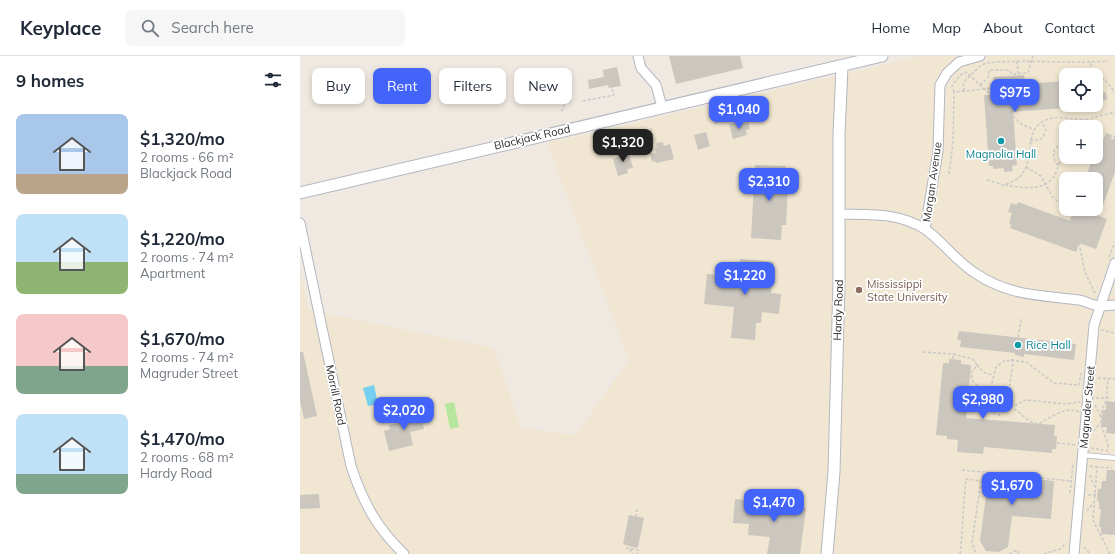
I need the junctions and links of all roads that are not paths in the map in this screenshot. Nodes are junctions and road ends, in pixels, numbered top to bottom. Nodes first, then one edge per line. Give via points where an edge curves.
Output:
1 (638, 56) edge
2 (882, 56) edge
3 (980, 56) edge
4 (842, 66) junction
5 (662, 107) junction
6 (300, 193) edge
7 (839, 214) junction
8 (300, 222) edge
9 (925, 228) junction
10 (1111, 262) edge
11 (1096, 305) junction
12 (1115, 305) edge
13 (1079, 449) junction
14 (1115, 458) edge
15 (404, 554) edge
16 (827, 554) edge
17 (1074, 554) edge

1 - 5 street via 641,68 656,84
2 - 4 street, Blackjack Road
3 - 9 street, Morgan Avenue via 959,62 947,73 940,85 938,151
4 - 5 street, Blackjack Road
4 - 7 street, Hardy Road
5 - 6 street, Blackjack Road
7 - 9 street via 880,214 910,220
7 - 16 street, Hardy Road via 834,472
8 - 15 street, Morrill Road via 351,466 361,496 378,524
9 - 11 street, Morgan Avenue via 974,273 1003,288 1039,297
10 - 11 street, Magruder Street
11 - 12 street, Morgan Avenue
11 - 13 street, Magruder Street
13 - 14 lane
13 - 17 street, Magruder Street

